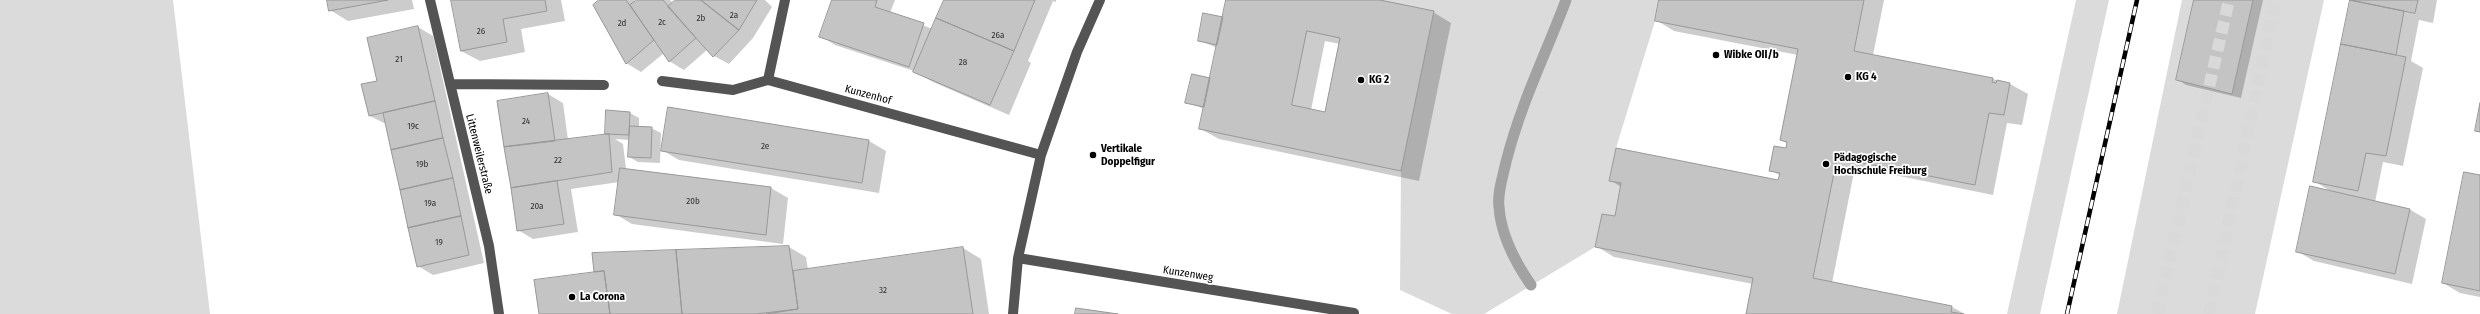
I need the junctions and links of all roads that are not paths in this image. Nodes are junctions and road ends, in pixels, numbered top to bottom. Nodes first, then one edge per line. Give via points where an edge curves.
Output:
1 (430, 0) edge
2 (785, 0) edge
3 (1100, 0) edge
4 (662, 80) dead end
5 (768, 80) junction
6 (450, 84) junction
7 (604, 85) dead end
8 (1041, 155) junction
9 (1018, 258) junction
10 (1354, 313) edge
11 (499, 314) edge
12 (1013, 314) edge

1 - 6 street, Littenweilerstraße
2 - 5 street
3 - 8 street via 1077,52
4 - 5 street via 733,90
5 - 8 street, Kunzenhof
6 - 7 street
6 - 11 street, Littenweilerstraße via 489,246
8 - 9 street
9 - 10 street, Kunzenweg
9 - 12 street

